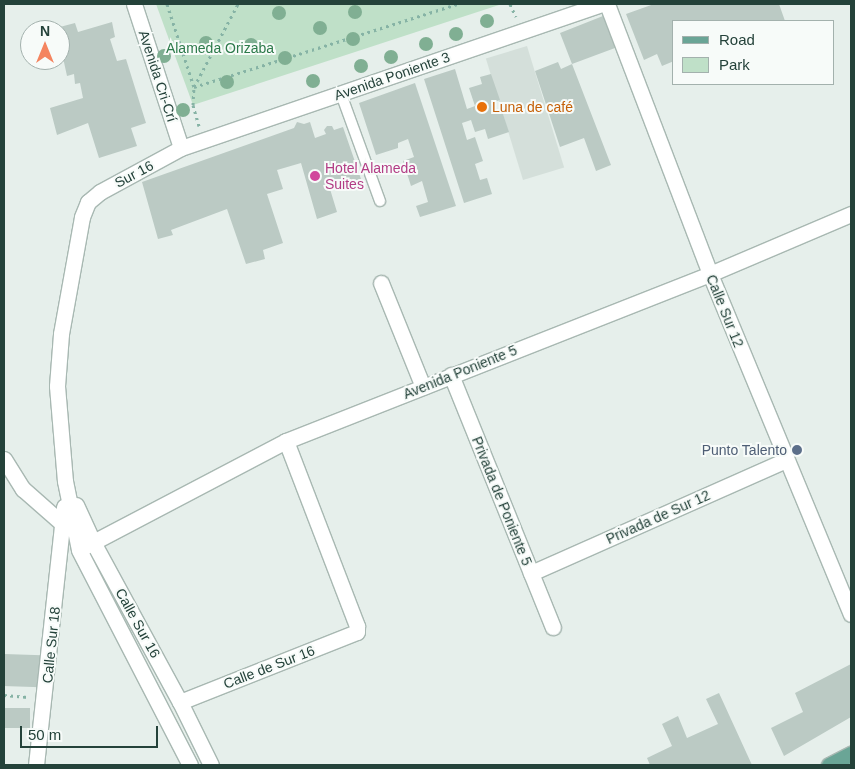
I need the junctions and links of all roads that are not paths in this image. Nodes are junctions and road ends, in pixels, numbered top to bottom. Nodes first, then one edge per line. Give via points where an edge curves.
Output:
1 (134, 4) edge
2 (602, 4) edge
3 (607, 4) edge
4 (342, 94) junction
5 (181, 148) junction
6 (88, 202) joint
7 (380, 202) dead end
8 (851, 214) edge
9 (710, 274) junction
10 (381, 283) dead end
11 (451, 375) junction
12 (423, 386) junction
13 (286, 441) junction
14 (4, 459) edge
15 (786, 460) junction
16 (65, 481) junction
17 (64, 525) junction
18 (93, 542) junction
19 (79, 550) junction
20 (531, 573) junction
21 (851, 614) edge
22 (553, 627) dead end
23 (180, 702) junction
24 (851, 754) edge
25 (36, 765) edge
26 (190, 765) edge
27 (211, 765) edge
28 (829, 765) edge

1 - 5 street, Avenida Cri-Crí
2 - 4 street, Avenida Poniente 3
3 - 9 street, Calle Sur 12
4 - 5 street, Avenida Poniente 3
4 - 7 lane
5 - 6 street, Sur 16 via 100,192
6 - 16 street, Calle Sur 16 via 82,217 61,334 57,386
8 - 9 street, Avenida Poniente 5
9 - 11 street, Avenida Poniente 5
9 - 15 street, Calle Sur 12
10 - 12 street
11 - 12 street, Avenida Poniente 5
11 - 20 street, Privada de Poniente 5
12 - 13 street, Avenida Poniente 5
13 - 18 street, Avenida Poniente 5
13 - 23 street, Calle de Sur 16 via 357,632
14 - 17 street via 23,489
15 - 20 street, Privada de Sur 12
15 - 21 street, Calle Sur 12
16 - 17 street, Calle Sur 18
16 - 18 street, Calle Sur 16
16 - 19 street, Calle Sur 16
17 - 25 street, Calle Sur 18
18 - 19 street, Avenida Poniente 5
18 - 23 street, Calle Sur 16
19 - 26 street, Calle Sur 16
20 - 22 street, Privada de Poniente 5
23 - 27 street, Calle Sur 16
24 - 28 main road

